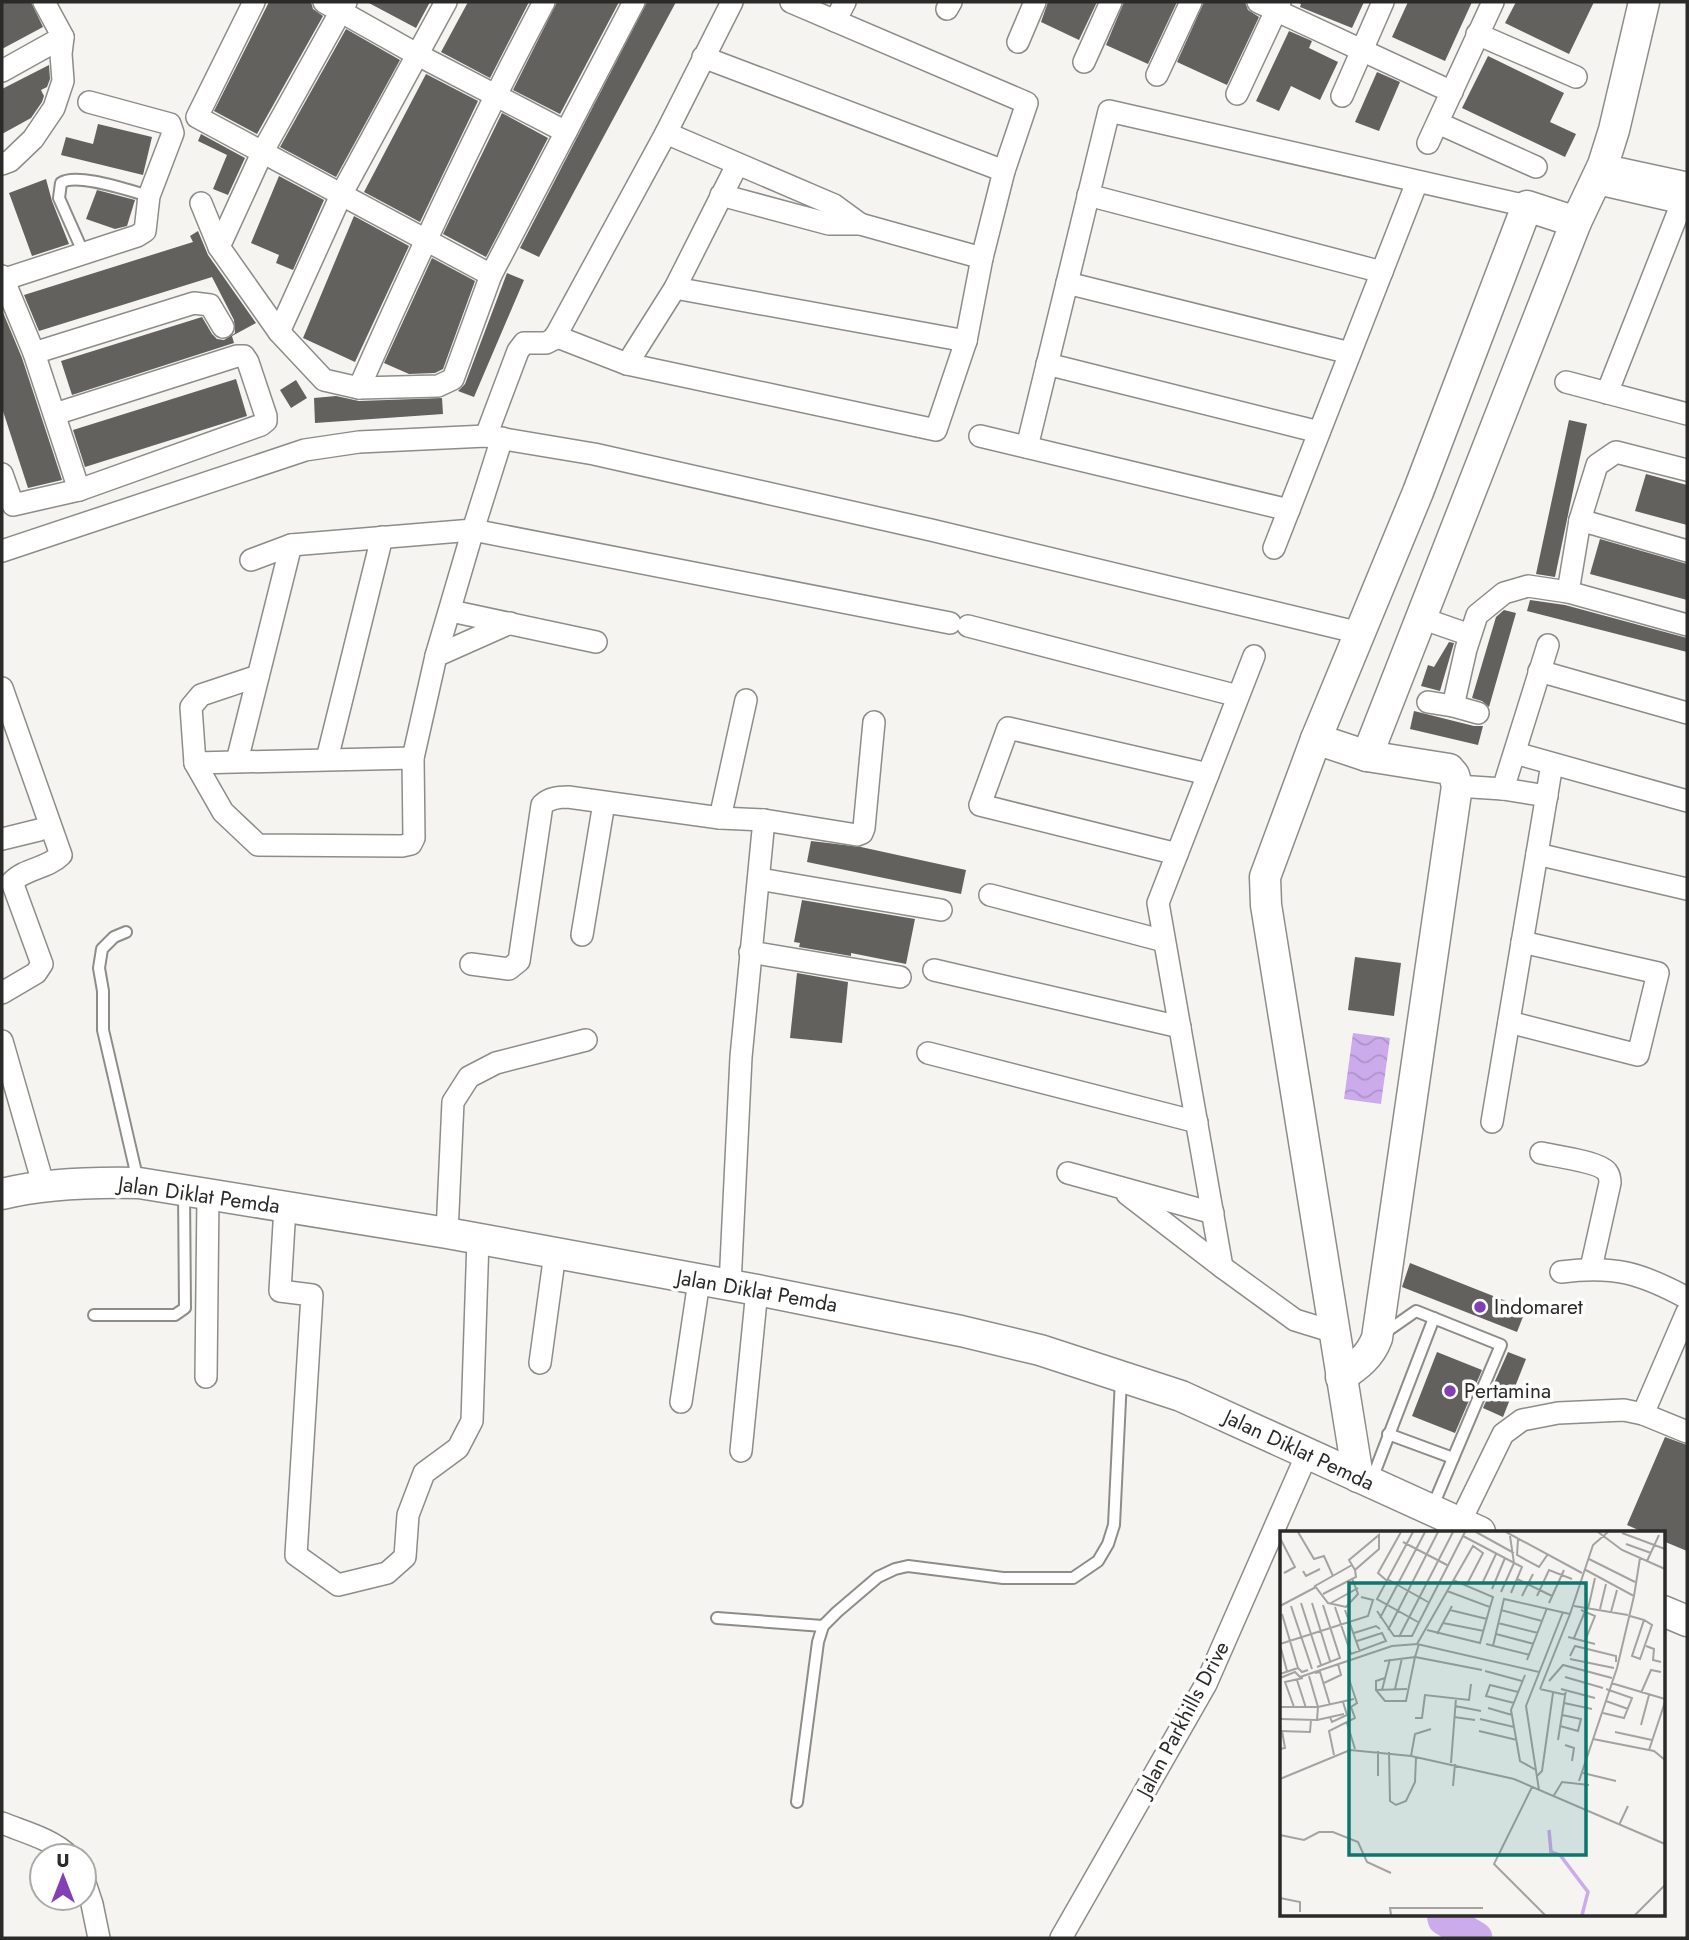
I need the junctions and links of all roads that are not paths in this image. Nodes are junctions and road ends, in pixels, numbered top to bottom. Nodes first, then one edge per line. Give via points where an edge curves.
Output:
1 (44, 2) edge
2 (254, 2) edge
3 (446, 2) edge
4 (544, 2) edge
5 (634, 2) edge
6 (732, 2) edge
7 (791, 2) edge
8 (1035, 2) edge
9 (1111, 2) edge
10 (1191, 2) edge
11 (1383, 2) edge
12 (1493, 2) edge
13 (1644, 2) edge
14 (337, 5) edge
15 (1271, 5) edge
16 (840, 11) edge
17 (1477, 34) junction
18 (63, 37) junction
19 (1018, 41) dead end
20 (1361, 50) junction
21 (418, 55) junction
22 (703, 57) junction
23 (1084, 62) dead end
24 (2, 71) edge
25 (1157, 75) dead end
26 (1576, 77) dead end
27 (1451, 92) junction
28 (1237, 94) dead end
29 (494, 96) junction
30 (1342, 96) dead end
31 (89, 102) dead end
32 (1438, 123) junction
33 (566, 132) junction
34 (666, 133) junction
35 (1428, 143) dead end
36 (263, 151) junction
37 (2, 164) edge
38 (737, 164) junction
39 (1536, 167) dead end
40 (1004, 171) junction
41 (1599, 174) junction
42 (1417, 181) junction
43 (342, 193) junction
44 (721, 195) junction
45 (1088, 195) junction
46 (1686, 195) edge
47 (149, 196) junction
48 (201, 203) dead end
49 (1531, 208) junction
50 (1571, 220) junction
51 (860, 224) junction
52 (425, 240) junction
53 (219, 247) junction
54 (83, 252) junction
55 (982, 258) junction
56 (1382, 272) junction
57 (491, 275) junction
58 (2, 279) edge
59 (1067, 283) junction
60 (675, 288) junction
61 (223, 327) dead end
62 (279, 332) junction
63 (555, 336) junction
64 (966, 341) junction
65 (34, 353) junction
66 (1350, 353) junction
67 (627, 364) junction
68 (1047, 364) junction
69 (1566, 382) dead end
70 (359, 388) junction
71 (1607, 393) junction
72 (55, 414) junction
73 (1687, 414) edge
74 (1319, 432) junction
75 (980, 436) dead end
76 (494, 437) junction
77 (1027, 447) junction
78 (1687, 470) edge
79 (2, 474) edge
80 (79, 490) junction
81 (1289, 510) junction
82 (1580, 520) junction
83 (473, 530) junction
84 (382, 537) junction
85 (291, 545) junction
86 (1274, 548) dead end
87 (2, 551) edge
88 (1687, 551) edge
89 (251, 560) dead end
90 (1568, 592) junction
91 (451, 611) junction
92 (1421, 618) junction
93 (510, 623) junction
94 (1687, 625) edge
95 (1360, 633) junction
96 (1470, 635) junction
97 (596, 642) dead end
98 (1548, 645) dead end
99 (436, 656) junction
100 (1254, 656) dead end
101 (1539, 671) junction
102 (258, 676) junction
103 (2, 688) edge
104 (1238, 696) junction
105 (746, 700) dead end
106 (1427, 702) dead end
107 (1453, 706) junction
108 (1478, 713) dead end
109 (1687, 713) edge
110 (874, 722) dead end
111 (1321, 741) junction
112 (1515, 754) junction
113 (1363, 755) junction
114 (413, 758) junction
115 (327, 759) junction
116 (237, 761) junction
117 (195, 763) junction
118 (1552, 764) junction
119 (1208, 774) junction
120 (1457, 786) junction
121 (1503, 789) junction
122 (1547, 796) junction
123 (1687, 801) edge
124 (604, 803) junction
125 (720, 818) junction
126 (764, 820) junction
127 (39, 830) dead end
128 (2, 839) edge
129 (1177, 854) junction
130 (1537, 854) junction
131 (760, 879) junction
132 (1687, 889) edge
133 (990, 895) dead end
134 (941, 910) dead end
135 (126, 932) dead end
136 (582, 934) dead end
137 (1164, 941) junction
138 (1522, 942) junction
139 (750, 953) junction
140 (471, 964) dead end
141 (934, 970) dead end
142 (900, 977) dead end
143 (2, 993) edge
144 (1509, 1022) junction
145 (1180, 1027) junction
146 (586, 1040) dead end
147 (2, 1041) edge
148 (928, 1053) dead end
149 (1196, 1122) junction
150 (1492, 1122) dead end
151 (1541, 1153) dead end
152 (1068, 1173) dead end
153 (139, 1183) junction
154 (1117, 1186) junction
155 (44, 1187) junction
156 (2, 1194) edge
157 (196, 1194) junction
158 (285, 1207) junction
159 (1213, 1213) junction
160 (447, 1233) junction
161 (478, 1239) junction
162 (555, 1253) junction
163 (1222, 1267) junction
164 (1591, 1268) junction
165 (1561, 1272) dead end
166 (699, 1281) junction
167 (743, 1287) junction
168 (1687, 1298) edge
169 (1687, 1312) edge
170 (94, 1315) dead end
171 (1434, 1318) junction
172 (1334, 1332) junction
173 (1377, 1338) junction
174 (1678, 1357) edge
175 (540, 1363) dead end
176 (206, 1377) dead end
177 (1121, 1377) junction
178 (1342, 1377) junction
179 (681, 1402) dead end
180 (1643, 1414) junction
181 (1687, 1432) edge
182 (1388, 1434) junction
183 (741, 1451) dead end
184 (1307, 1454) junction
185 (1453, 1458) junction
186 (1364, 1480) junction
187 (1431, 1510) junction
188 (1469, 1528) edge
189 (1664, 1611) edge
190 (717, 1618) dead end
191 (1687, 1621) edge
192 (823, 1626) junction
193 (796, 1802) dead end
194 (2, 1823) edge
195 (46, 1842) edge
196 (94, 1912) edge
197 (99, 1938) edge
198 (1061, 1938) edge

1 - 18 street
2 - 36 street via 197,117
3 - 21 street
4 - 29 street
5 - 33 street
6 - 22 street
7 - 16 street
8 - 19 street
9 - 23 street
10 - 25 street
11 - 20 street
12 - 17 street
13 - 41 street
14 - 21 street
14 - 36 street
15 - 20 street
15 - 28 street
16 - 40 street via 848,28 1027,103
17 - 26 street
17 - 27 street
18 - 24 street
18 - 37 street via 63,81 54,108 33,139
20 - 27 street
20 - 30 street
21 - 29 street
21 - 43 street
22 - 34 street
22 - 40 street
27 - 32 street
29 - 33 street
29 - 52 street
31 - 47 street via 170,124 173,133
32 - 35 street
32 - 39 street
33 - 57 street
34 - 38 street
34 - 63 street
36 - 43 street
36 - 53 street
38 - 44 street
38 - 51 street via 834,205
40 - 55 street
41 - 46 street
41 - 50 street
42 - 45 street via 1109,111
42 - 49 street
42 - 56 street
43 - 52 street
43 - 62 street
44 - 51 street via 829,224
44 - 60 street
45 - 56 street
45 - 59 street
46 - 71 street
47 - 54 street via 145,231
47 - 54 lane via 80,179 61,183 60,198
48 - 53 street
49 - 50 street
49 - 95 street
50 - 92 street
51 - 55 street
52 - 57 street
52 - 70 street
53 - 62 street
54 - 58 street
55 - 64 street
56 - 66 street
57 - 70 street via 453,379 438,386
58 - 65 street
59 - 66 street
59 - 68 street
60 - 64 street
60 - 67 street
61 - 65 street via 210,305 194,303
62 - 70 street via 324,380
63 - 67 street
63 - 76 street via 548,342 521,346
64 - 67 street via 936,430
65 - 72 street
66 - 74 street
68 - 74 street
68 - 77 street
69 - 71 street
71 - 73 street
72 - 80 street
72 - 80 street via 237,356 248,362 266,412 261,425
74 - 81 street
75 - 77 street
76 - 83 street
76 - 87 street via 359,442 305,450
76 - 95 street via 594,454 931,530
77 - 81 street
78 - 82 street via 1616,452 1597,465
79 - 80 street via 13,505
81 - 86 street
82 - 88 street
82 - 90 street
83 - 84 street
83 - 91 street
83 - 104 street via 959,624
84 - 85 street
84 - 115 street
85 - 89 street
85 - 102 street
90 - 94 street
90 - 96 street via 1528,586 1504,593 1477,615
91 - 93 street
91 - 99 street
92 - 96 street
92 - 113 street
93 - 97 street
93 - 99 street
95 - 111 street
96 - 107 street
98 - 101 street
99 - 114 street
100 - 104 street
101 - 109 street
101 - 112 street
102 - 116 street
102 - 117 street via 195,699 191,707
103 - 143 street via 61,855 12,882 42,964 36,973
104 - 119 street
105 - 125 street
106 - 107 street
107 - 108 street
110 - 126 street via 862,833
111 - 113 street
111 - 172 street via 1265,877 1265,905
112 - 118 street
112 - 121 street
113 - 120 street via 1449,769
114 - 115 street
114 - 117 street via 414,838 402,846 258,845 223,811
115 - 116 street
116 - 117 street
118 - 122 street
118 - 123 street
119 - 129 street
119 - 129 street via 1008,728 980,805
120 - 121 street
120 - 173 street
121 - 122 street
122 - 130 street
124 - 125 street
124 - 136 street
124 - 140 street via 557,797 542,805 519,961 509,969
125 - 126 street
126 - 131 street
127 - 128 street
129 - 137 street via 1158,903
130 - 132 street
130 - 138 street
131 - 134 street
131 - 139 street
133 - 137 street
135 - 153 lane via 102,949 99,968 103,1030
137 - 145 street
138 - 144 street
138 - 144 street via 1658,973 1638,1055
139 - 142 street
139 - 167 street via 741,1057
141 - 145 street
144 - 150 street
145 - 149 street
146 - 160 street via 496,1063 468,1077 453,1102
147 - 155 street
148 - 149 street
149 - 159 street
151 - 164 street via 1591,1164 1609,1175
152 - 154 street
153 - 155 street, Jalan Diklat Pemda
153 - 157 street, Jalan Diklat Pemda
154 - 159 street
154 - 163 street
155 - 156 street, Jalan Diklat Pemda
157 - 158 street, Jalan Diklat Pemda
157 - 170 lane via 185,1308 175,1315
157 - 176 street
158 - 160 street, Jalan Diklat Pemda
158 - 161 street via 280,1291 312,1295 296,1555 338,1585 387,1573 405,1557 408,1515 424,1473 458,1448 472,1421
159 - 163 street
160 - 161 street, Jalan Diklat Pemda
161 - 162 street, Jalan Diklat Pemda
162 - 166 street, Jalan Diklat Pemda
162 - 175 street
163 - 172 street via 1295,1320
164 - 165 street
164 - 168 street via 1654,1280
166 - 167 street, Jalan Diklat Pemda
166 - 179 street
167 - 177 street, Jalan Diklat Pemda via 961,1331
167 - 183 street
169 - 174 street
171 - 173 lane via 1416,1311
171 - 182 lane
171 - 185 lane via 1501,1345
172 - 178 street
173 - 178 street via 1373,1350
174 - 180 street
177 - 184 street, Jalan Diklat Pemda via 1181,1396
177 - 192 lane via 1114,1525 1098,1560 1073,1578 1003,1578 908,1566 895,1569 878,1577
178 - 186 street
180 - 181 street
180 - 188 street via 1623,1410 1558,1413 1511,1426 1503,1434
182 - 185 lane
182 - 186 lane
184 - 186 street, Jalan Diklat Pemda
184 - 198 street, Jalan Parkhills Drive via 1206,1684
185 - 187 lane
186 - 187 street, Jalan Diklat Pemda
187 - 188 street, Jalan Diklat Pemda
189 - 191 street
190 - 192 lane
192 - 193 lane
194 - 195 street
196 - 197 street

